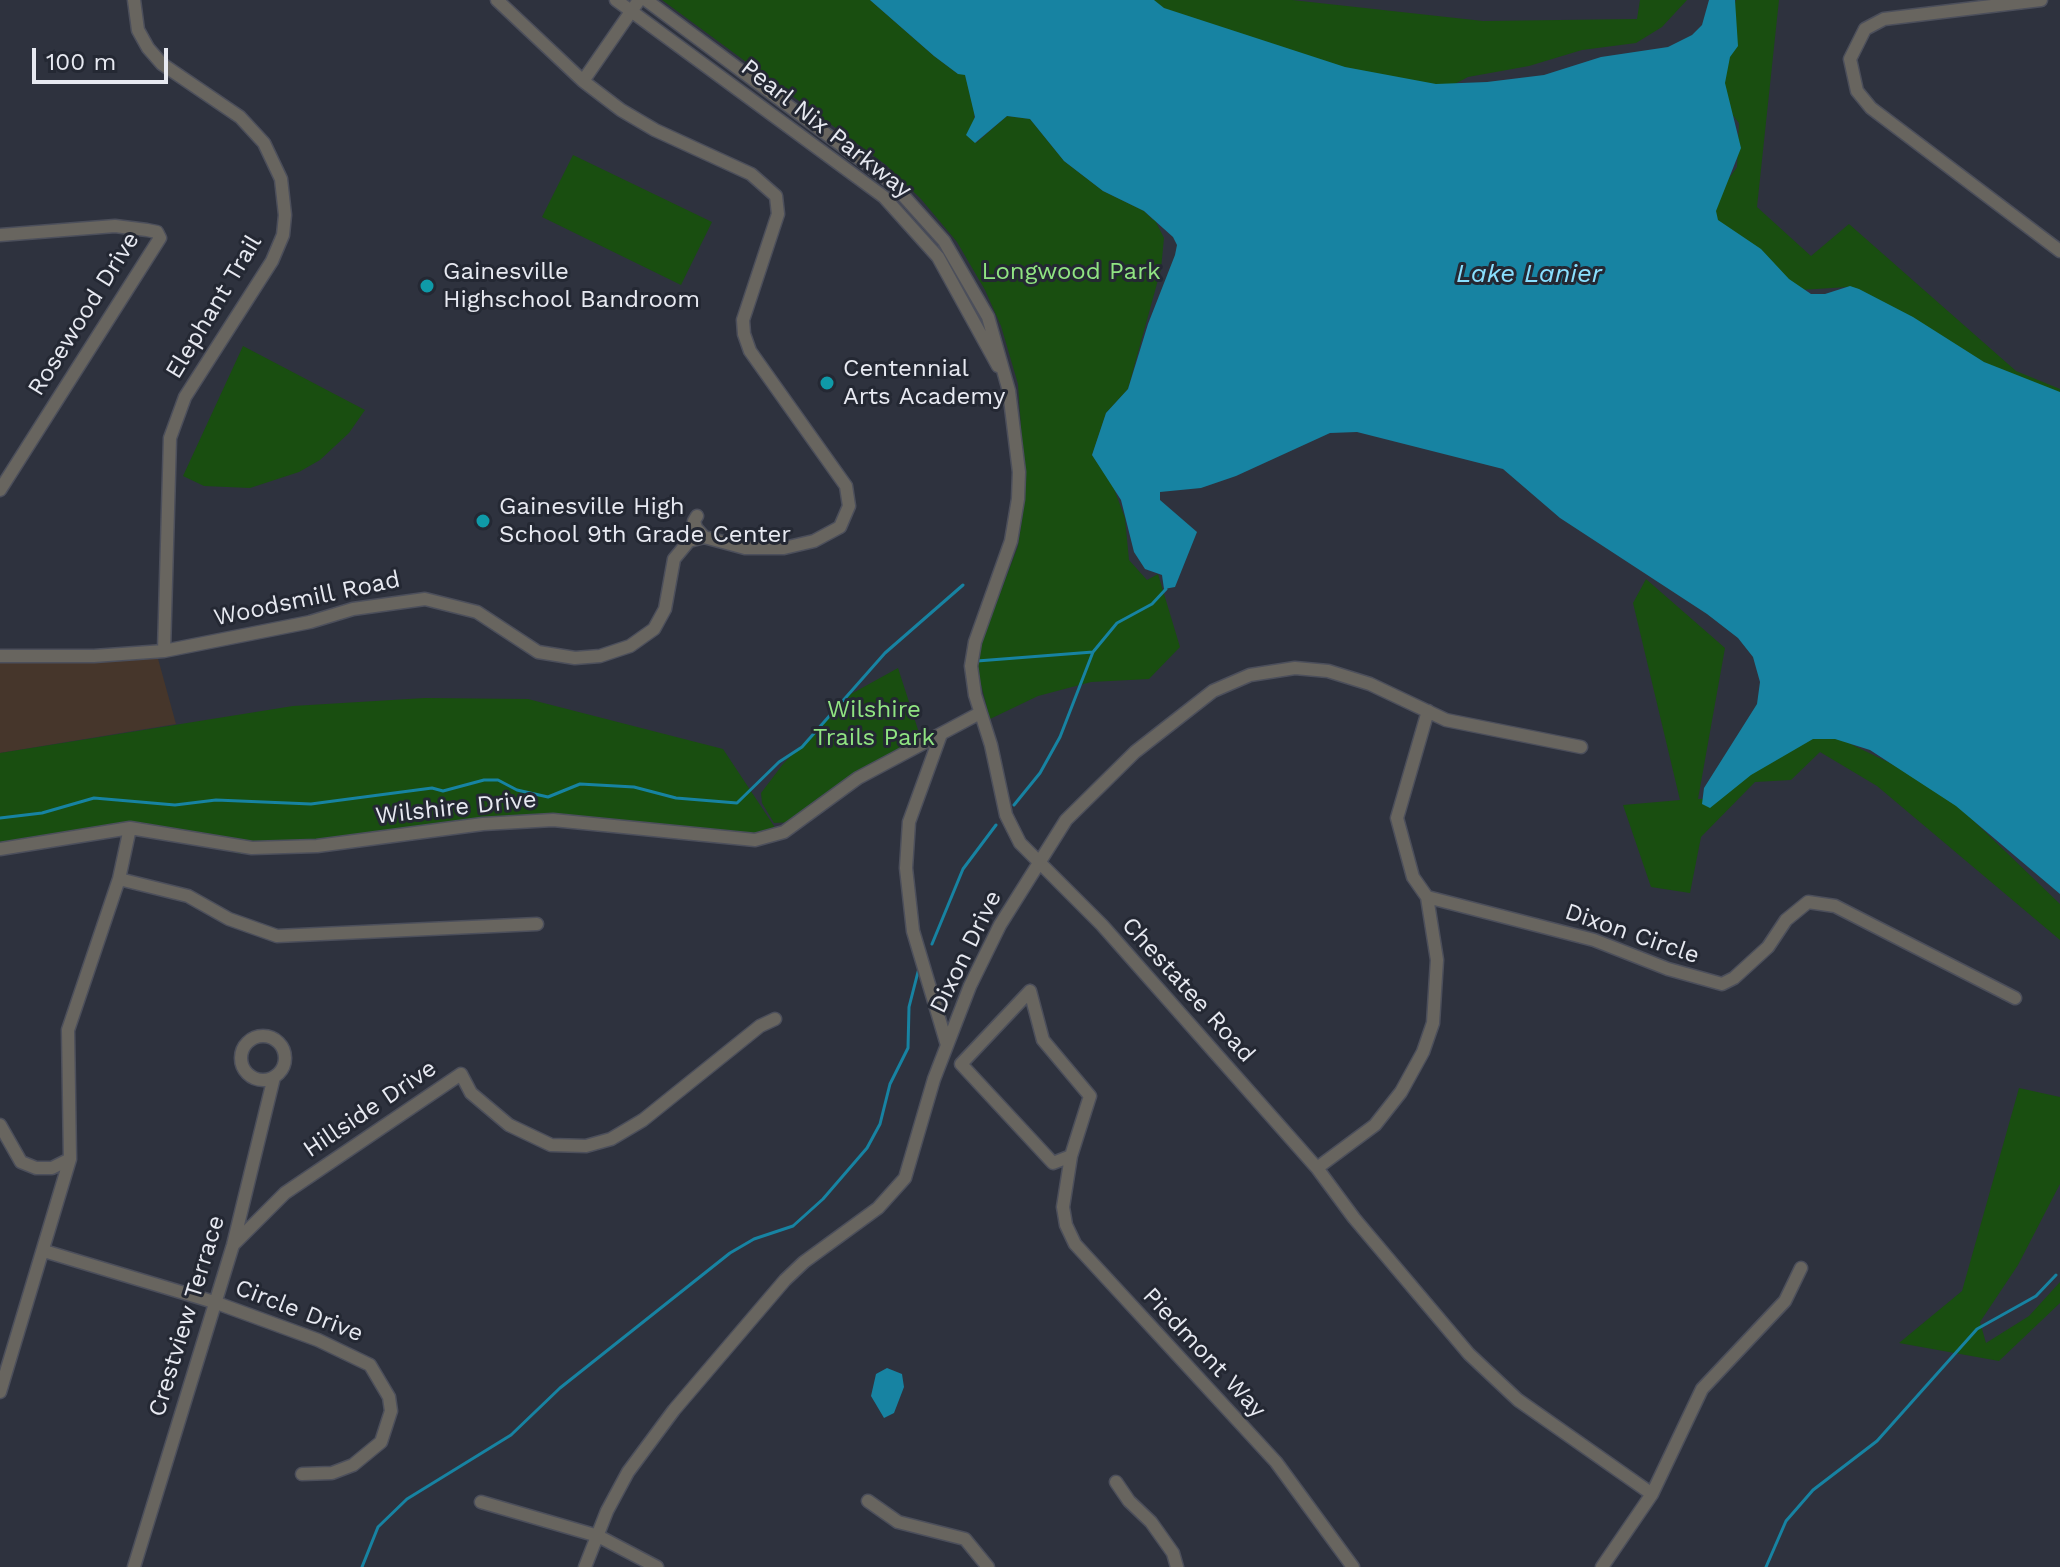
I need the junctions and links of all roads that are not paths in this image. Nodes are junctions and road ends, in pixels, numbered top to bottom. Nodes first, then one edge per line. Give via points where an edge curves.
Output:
1 (134, 0) edge
2 (497, 0) edge
3 (616, 0) edge
4 (646, 0) edge
5 (2041, 0) edge
6 (636, 6) edge
7 (583, 81) junction
8 (0, 235) edge
9 (2060, 251) edge
10 (1009, 391) junction
11 (0, 490) edge
12 (697, 516) dead end
13 (704, 537) junction
14 (164, 651) junction
15 (0, 656) edge
16 (1428, 711) junction
17 (980, 713) junction
18 (941, 734) junction
19 (1581, 747) dead end
20 (130, 828) junction
21 (0, 849) edge
22 (1037, 862) junction
23 (119, 879) junction
24 (1427, 897) junction
25 (537, 924) dead end
26 (2015, 998) dead end
27 (775, 1019) dead end
28 (947, 1045) junction
29 (274, 1077) dead end
30 (0, 1125) edge
31 (1071, 1156) junction
32 (70, 1159) junction
33 (1317, 1168) junction
34 (233, 1245) junction
35 (44, 1251) junction
36 (1801, 1268) dead end
37 (214, 1302) junction
38 (0, 1392) edge
39 (302, 1474) dead end
40 (1116, 1482) dead end
41 (1652, 1494) junction
42 (868, 1501) dead end
43 (481, 1502) dead end
44 (598, 1536) junction
45 (134, 1567) edge
46 (585, 1567) edge
47 (657, 1567) edge
48 (988, 1567) edge
49 (1177, 1567) edge
50 (1353, 1567) edge
51 (1602, 1567) edge

1 - 14 street, Elephant Trail via 138,30 148,48 162,64 254,130 273,159 285,199 279,246 185,397 170,438
2 - 7 street
3 - 6 street, Pearl Nix Parkway
4 - 10 street, Pearl Nix Parkway via 873,166 913,205 944,241 976,294 997,343
5 - 9 street via 1884,19 1865,29 1850,59 1857,91 1871,108
6 - 7 street
6 - 10 street, Pearl Nix Parkway via 843,164 904,218 951,279
7 - 13 street via 655,130 751,174 776,196 778,214 743,320 750,351 843,479 849,493 846,516 832,533 784,548 745,548
8 - 11 street, Rosewood Drive via 121,227 157,232 160,238
10 - 17 street, Chestatee Road via 1018,499 1004,568 971,661
12 - 13 street via 696,528
13 - 14 street, Woodsmill Road via 684,544 677,553 665,609 654,629 630,646 600,656 538,652 477,612 425,599 353,609
14 - 15 street, Woodsmill Road
16 - 19 street, Dixon Drive via 1446,720
16 - 22 street, Dixon Drive via 1328,671 1295,668 1250,675 1213,691 1135,752 1066,820
16 - 24 street via 1397,818 1413,877
17 - 18 street, Wilshire Drive
17 - 22 street, Chestatee Road via 1009,823
18 - 20 street, Wilshire Drive via 858,778 784,832 755,840 553,820 317,846 252,848
18 - 28 street via 909,822 906,868 913,931
20 - 21 street, Wilshire Drive
20 - 23 street
22 - 28 street, Dixon Drive via 970,986
22 - 33 street, Chestatee Road via 1102,925
23 - 25 street via 188,896 229,919 277,936
23 - 32 street via 68,1030
24 - 26 street, Dixon Circle via 1594,940 1722,984 1768,947 1786,920 1808,902 1835,906
24 - 33 street via 1437,960 1433,1023 1423,1052 1375,1125
27 - 34 street, Hillside Drive via 643,1120 611,1139 586,1146 551,1145 509,1125 471,1093 461,1074 285,1193
28 - 44 street, Dixon Drive via 913,1157 895,1192 804,1262 763,1305 628,1472
29 - 34 street, Crestview Terrace
30 - 32 street via 21,1162 52,1168
31 - 31 street, Piedmont Way via 1090,1096 1043,1040 1030,991 961,1064 1053,1163
31 - 50 street, Piedmont Way via 1063,1207 1075,1244 1276,1462
32 - 35 street
33 - 41 street, Chestatee Road via 1477,1362 1518,1400
34 - 37 street, Crestview Terrace
35 - 37 street, Circle Drive
35 - 38 street
36 - 41 street via 1785,1301 1702,1389
37 - 39 street, Circle Drive via 359,1356 382,1382 391,1411 381,1442 353,1465 332,1473
37 - 45 street, Crestview Terrace
40 - 49 street via 1165,1543
41 - 51 street
42 - 48 street via 898,1522 965,1539
43 - 44 street
44 - 46 street, Dixon Drive
44 - 47 street

